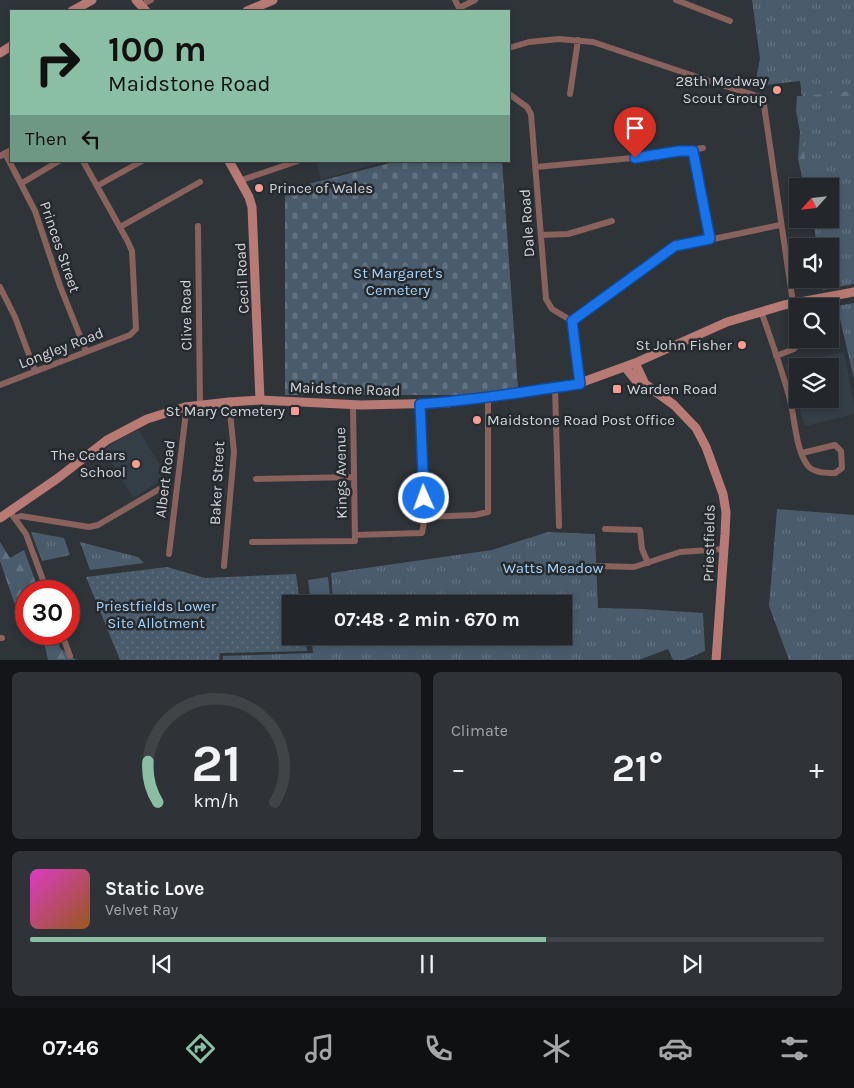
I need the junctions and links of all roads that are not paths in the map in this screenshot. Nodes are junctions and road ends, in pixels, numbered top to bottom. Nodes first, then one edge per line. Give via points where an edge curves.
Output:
1 (92, 0) edge
2 (150, 0) edge
3 (273, 0) edge
4 (455, 0) edge
5 (476, 0) edge
6 (676, 0) edge
7 (141, 6) edge
8 (74, 10) edge
9 (249, 10) edge
10 (460, 10) edge
11 (730, 21) dead end
12 (578, 40) junction
13 (510, 48) edge
14 (570, 94) dead end
15 (510, 95) edge
16 (703, 148) dead end
17 (693, 151) junction
18 (10, 162) edge
19 (57, 162) edge
20 (84, 162) edge
21 (140, 162) edge
22 (230, 162) edge
23 (295, 162) edge
24 (536, 167) junction
25 (239, 181) junction
26 (22, 182) junction
27 (200, 182) dead end
28 (97, 186) junction
29 (612, 221) dead end
30 (780, 225) junction
31 (198, 226) dead end
32 (120, 227) junction
33 (541, 235) junction
34 (710, 239) junction
35 (0, 287) edge
36 (854, 292) edge
37 (791, 298) edge
38 (820, 298) edge
39 (789, 304) edge
40 (761, 311) junction
41 (572, 321) junction
42 (794, 348) edge
43 (86, 351) junction
44 (776, 356) junction
45 (635, 363) junction
46 (625, 367) junction
47 (35, 371) junction
48 (580, 384) junction
49 (0, 385) edge
50 (554, 387) junction
51 (654, 392) junction
52 (488, 397) junction
53 (260, 400) junction
54 (229, 402) junction
55 (420, 404) junction
56 (200, 405) junction
57 (353, 405) junction
58 (185, 407) junction
59 (802, 453) junction
60 (354, 477) junction
61 (256, 479) dead end
62 (168, 484) dead end
63 (12, 514) junction
64 (424, 517) junction
65 (0, 518) edge
66 (559, 526) dead end
67 (605, 529) dead end
68 (355, 538) junction
69 (252, 542) dead end
70 (724, 549) junction
71 (169, 554) dead end
72 (648, 563) junction
73 (224, 566) dead end
74 (598, 566) dead end
75 (43, 580) edge
76 (66, 645) edge
77 (70, 656) dead end
78 (716, 660) edge

1 - 8 main road
2 - 7 street
3 - 9 main road
4 - 10 street
5 - 10 street
6 - 11 street
12 - 13 street via 559,38
12 - 14 street
12 - 30 street via 593,42 756,94 763,99
15 - 24 street, Dale Road via 531,115
16 - 17 street
17 - 24 street
17 - 34 street
18 - 26 street, Princes Street
19 - 26 street
20 - 28 street
21 - 28 street
22 - 25 main road, Cecil Road
23 - 25 street
24 - 33 street, Dale Road
25 - 53 main road, Cecil Road via 252,209
26 - 43 street, Princes Street via 38,217 60,286
27 - 32 street
28 - 32 street
29 - 33 street via 568,234
30 - 34 street
30 - 37 street
31 - 56 street, Clive Road
32 - 43 street, Longley Road via 133,258 136,330
33 - 41 street, Dale Road via 546,299 552,309
34 - 41 street via 675,246
35 - 47 street
36 - 38 main road, Maidstone Road
39 - 40 main road, Maidstone Road
40 - 44 street
40 - 45 main road, Maidstone Road via 727,322
41 - 48 street
42 - 44 street
43 - 47 street, Longley Road
44 - 59 street via 790,398
45 - 46 main road, Maidstone Road
45 - 51 main road, Priestfields via 642,381
46 - 48 main road, Maidstone Road
46 - 51 main road, Priestfields via 642,387
47 - 49 street, Longley Road
48 - 50 main road, Maidstone Road
50 - 52 main road, Maidstone Road
50 - 66 street
51 - 70 main road, Priestfields via 686,416 704,441 726,512
52 - 55 main road, Maidstone Road
52 - 64 street via 488,512
53 - 54 main road, Maidstone Road
53 - 57 main road, Maidstone Road
54 - 56 main road, Maidstone Road
54 - 73 street, Baker Street via 234,452
55 - 57 main road, Maidstone Road
55 - 64 street
56 - 58 main road, Maidstone Road
57 - 60 street, Kings Avenue
58 - 63 main road, Maidstone Road via 147,420 107,440
58 - 71 street, Albert Road
59 - 59 street via 814,470 833,473 842,468 841,451 835,445
60 - 61 street
60 - 68 street, Kings Avenue
62 - 63 street via 98,525
63 - 65 main road, Maidstone Road
63 - 75 street via 26,534
64 - 68 street via 422,533
67 - 72 street via 640,530 642,549
68 - 69 street
70 - 72 street via 680,552
70 - 78 main road, Priestfields
72 - 74 street via 626,567
76 - 77 street

